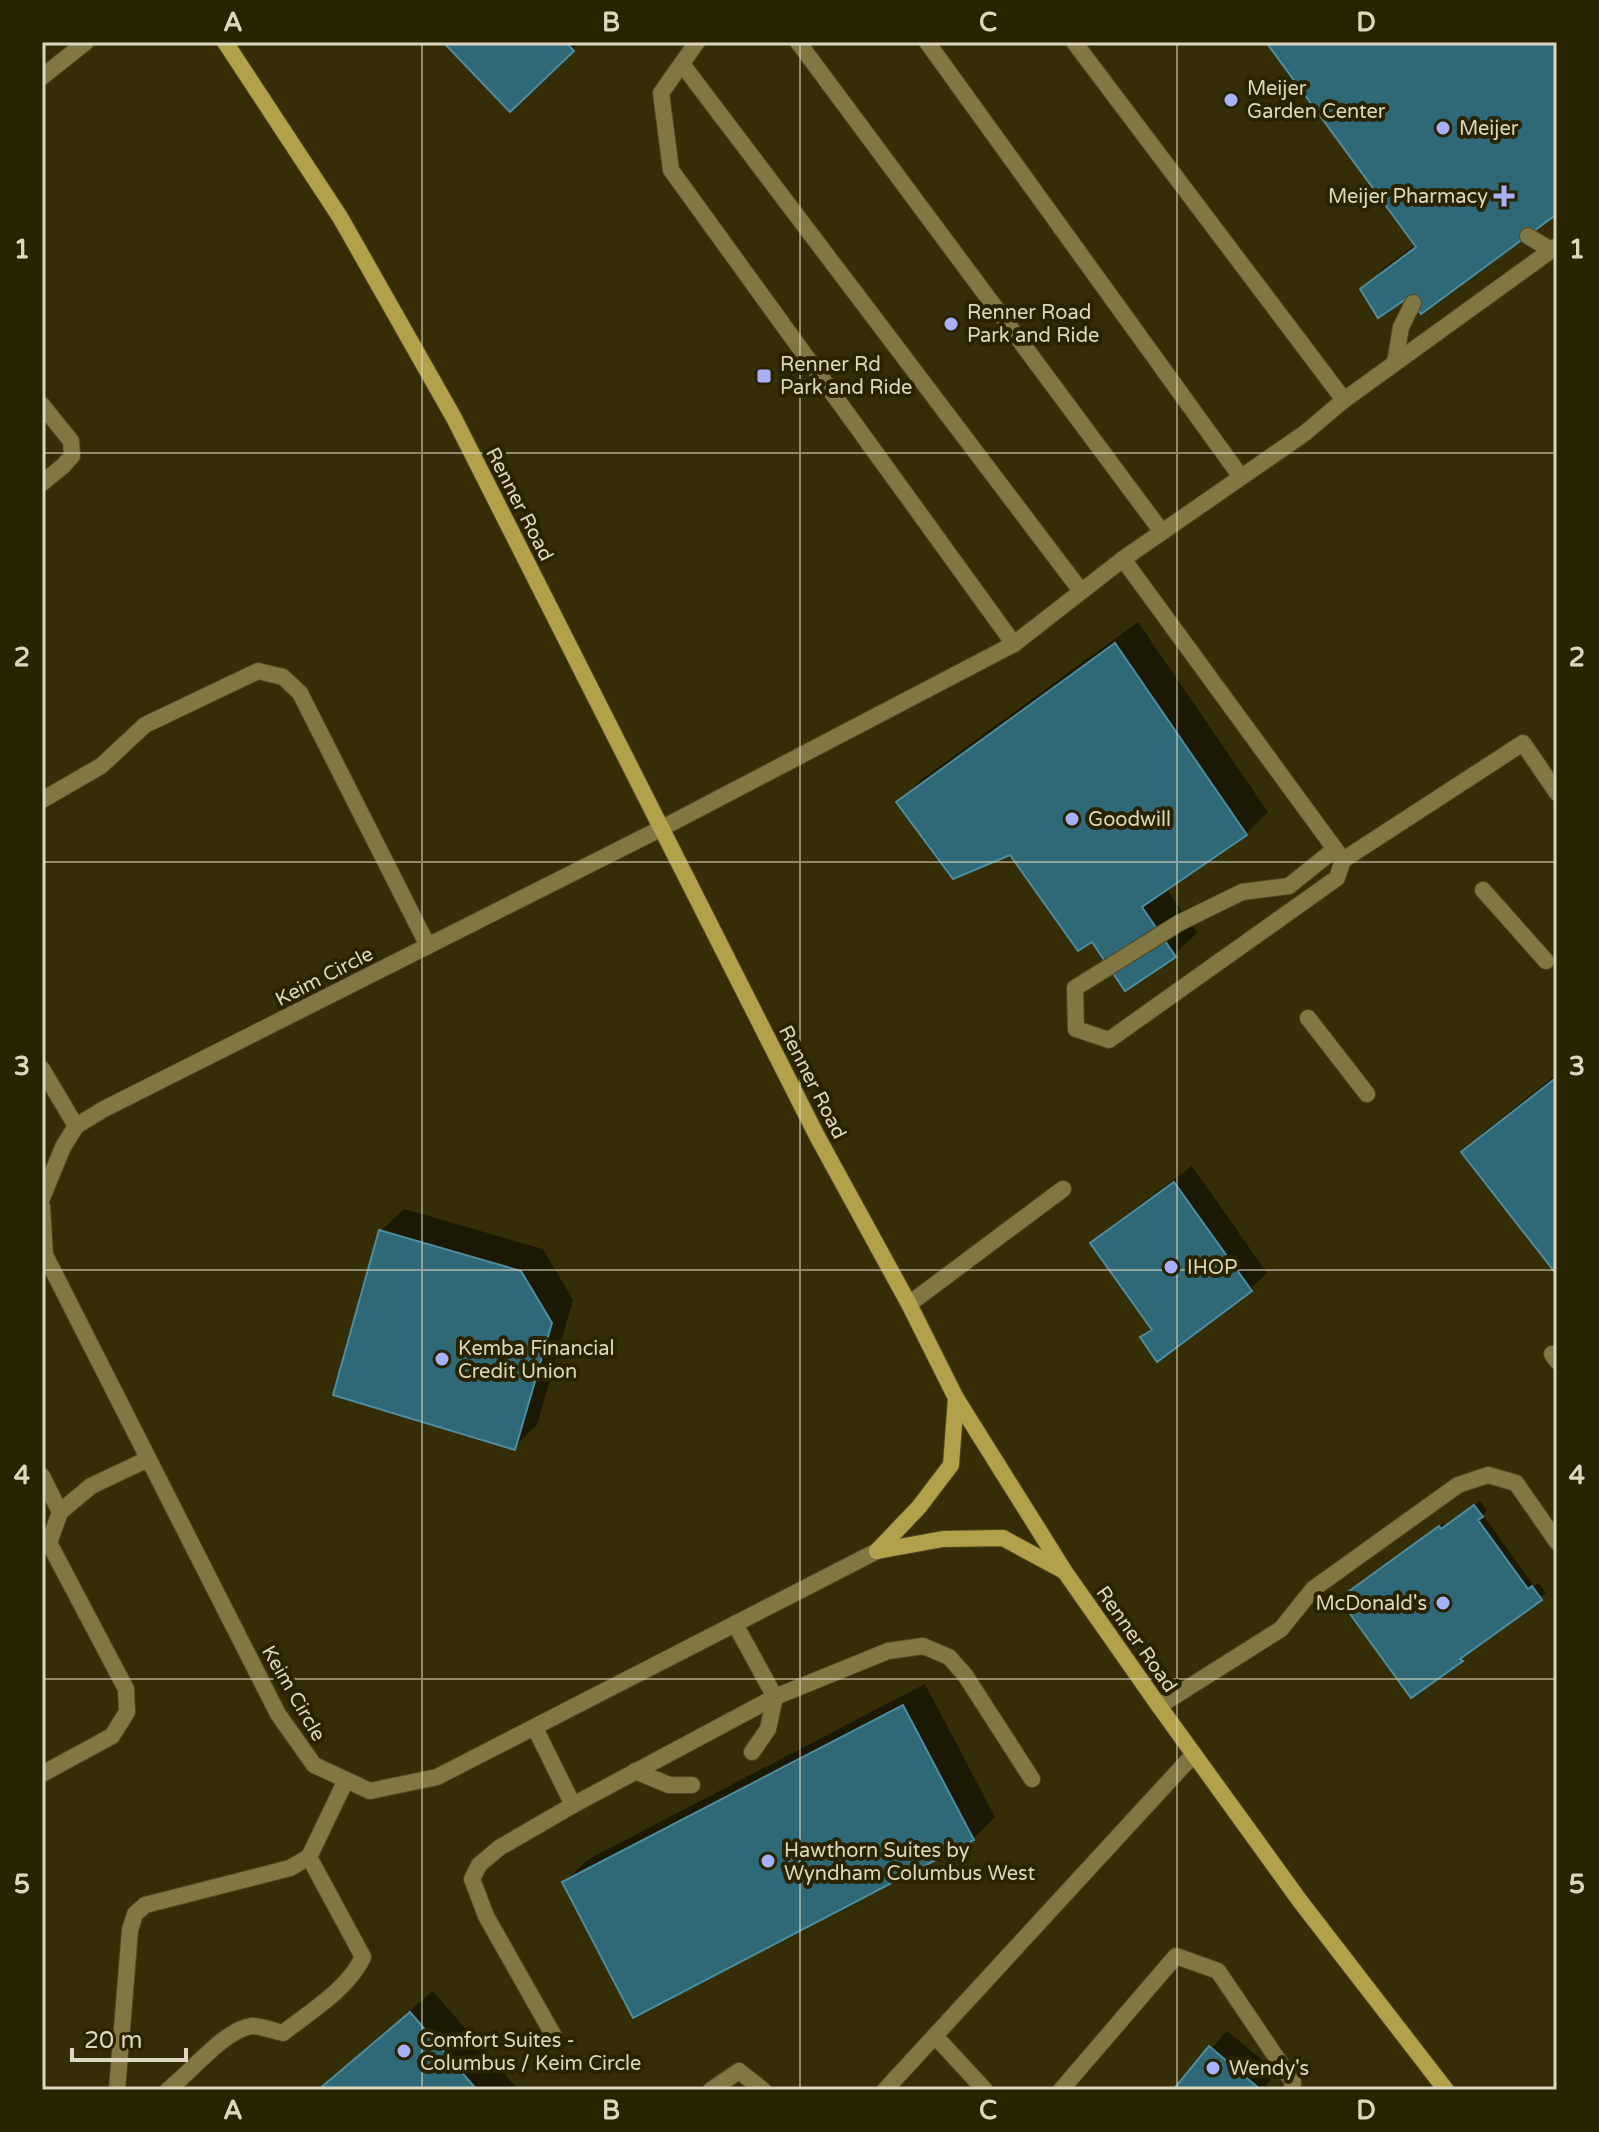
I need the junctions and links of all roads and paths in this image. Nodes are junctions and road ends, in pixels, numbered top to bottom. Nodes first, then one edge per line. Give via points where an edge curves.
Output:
1 (86, 42) edge
2 (225, 42) edge
3 (697, 42) edge
4 (798, 42) edge
5 (927, 42) edge
6 (1074, 42) edge
7 (682, 64) junction
8 (42, 77) edge
9 (1528, 236) dead end
10 (1554, 248) edge
11 (1413, 303) dead end
12 (1395, 363) junction
13 (1344, 400) junction
14 (42, 405) edge
15 (1241, 477) junction
16 (42, 483) edge
17 (1162, 532) junction
18 (1123, 559) junction
19 (1081, 591) junction
20 (1014, 644) junction
21 (1557, 793) edge
22 (42, 800) edge
23 (662, 828) junction
24 (1339, 855) junction
25 (1483, 890) dead end
26 (428, 946) junction
27 (1546, 961) dead end
28 (1308, 1018) dead end
29 (42, 1069) edge
30 (1367, 1094) dead end
31 (76, 1126) junction
32 (44, 1189) edge
33 (1063, 1189) dead end
34 (42, 1206) edge
35 (909, 1304) junction
36 (956, 1398) junction
37 (148, 1459) junction
38 (42, 1476) edge
39 (60, 1512) junction
40 (1557, 1542) edge
41 (45, 1544) edge
42 (877, 1551) junction
43 (1065, 1572) junction
44 (735, 1624) junction
45 (775, 1697) junction
46 (1159, 1706) junction
47 (535, 1728) junction
48 (752, 1752) dead end
49 (1194, 1754) junction
50 (635, 1771) junction
51 (42, 1774) edge
52 (1032, 1779) dead end
53 (346, 1780) junction
54 (692, 1785) dead end
55 (573, 1805) junction
56 (309, 1857) junction
57 (935, 2036) junction
58 (555, 2038) dead end
59 (888, 2089) edge
60 (117, 2090) edge
61 (168, 2090) edge
62 (711, 2090) edge
63 (763, 2090) edge
64 (985, 2090) edge
65 (1061, 2090) edge
66 (1292, 2090) edge
67 (1446, 2090) edge

1 - 8 street
2 - 23 main road, Renner Road via 340,217 454,418
3 - 7 street
4 - 17 street
5 - 15 street
6 - 13 street
7 - 19 street
7 - 20 street via 661,93 671,170
9 - 10 street
10 - 12 street, Keim Circle
11 - 12 street via 1401,327
12 - 13 street, Keim Circle
13 - 15 street, Keim Circle
14 - 16 street via 71,441 72,456
15 - 17 street, Keim Circle
17 - 18 street, Keim Circle
18 - 19 street, Keim Circle
18 - 24 street
19 - 20 street, Keim Circle
20 - 23 street, Keim Circle
21 - 24 street via 1523,743
22 - 26 street via 101,766 145,725 258,671 283,677 300,693
23 - 26 street, Keim Circle
23 - 35 main road, Renner Road
24 - 24 street via 1289,886 1242,892 1179,923 1075,988 1076,1029 1109,1040 1337,878
25 - 27 street
26 - 31 street, Keim Circle
28 - 30 street
29 - 31 street
31 - 32 street
33 - 35 street
34 - 37 street, Keim Circle via 45,1255
35 - 36 main road, Renner Road
36 - 42 main road via 951,1465
36 - 43 main road, Renner Road
37 - 39 street via 91,1486
37 - 53 street, Keim Circle via 278,1714 314,1765
38 - 39 street
39 - 41 street
40 - 46 street via 1516,1483 1488,1475 1458,1485 1313,1589 1281,1629
41 - 51 street via 126,1689 127,1712 112,1736
42 - 43 main road via 943,1539 1003,1538
42 - 44 street, Keim Circle
43 - 46 main road, Renner Road
44 - 45 street
44 - 47 street, Keim Circle
45 - 48 street via 768,1729
45 - 50 street
45 - 52 street via 888,1651 923,1646 949,1657 965,1675
46 - 49 main road, Renner Road
47 - 53 street, Keim Circle via 437,1777 370,1791
47 - 55 street
49 - 57 street
49 - 67 main road, Renner Road
50 - 54 street via 669,1785
50 - 55 street
53 - 56 street
55 - 58 street via 499,1848 472,1879 486,1916
56 - 60 street via 290,1868 145,1905 135,1914
56 - 61 street via 363,1957 356,1971 283,2033 252,2026 226,2037
57 - 59 street
57 - 64 street
62 - 63 street via 739,2071
65 - 66 street via 1176,1956 1218,1971 1293,2082

